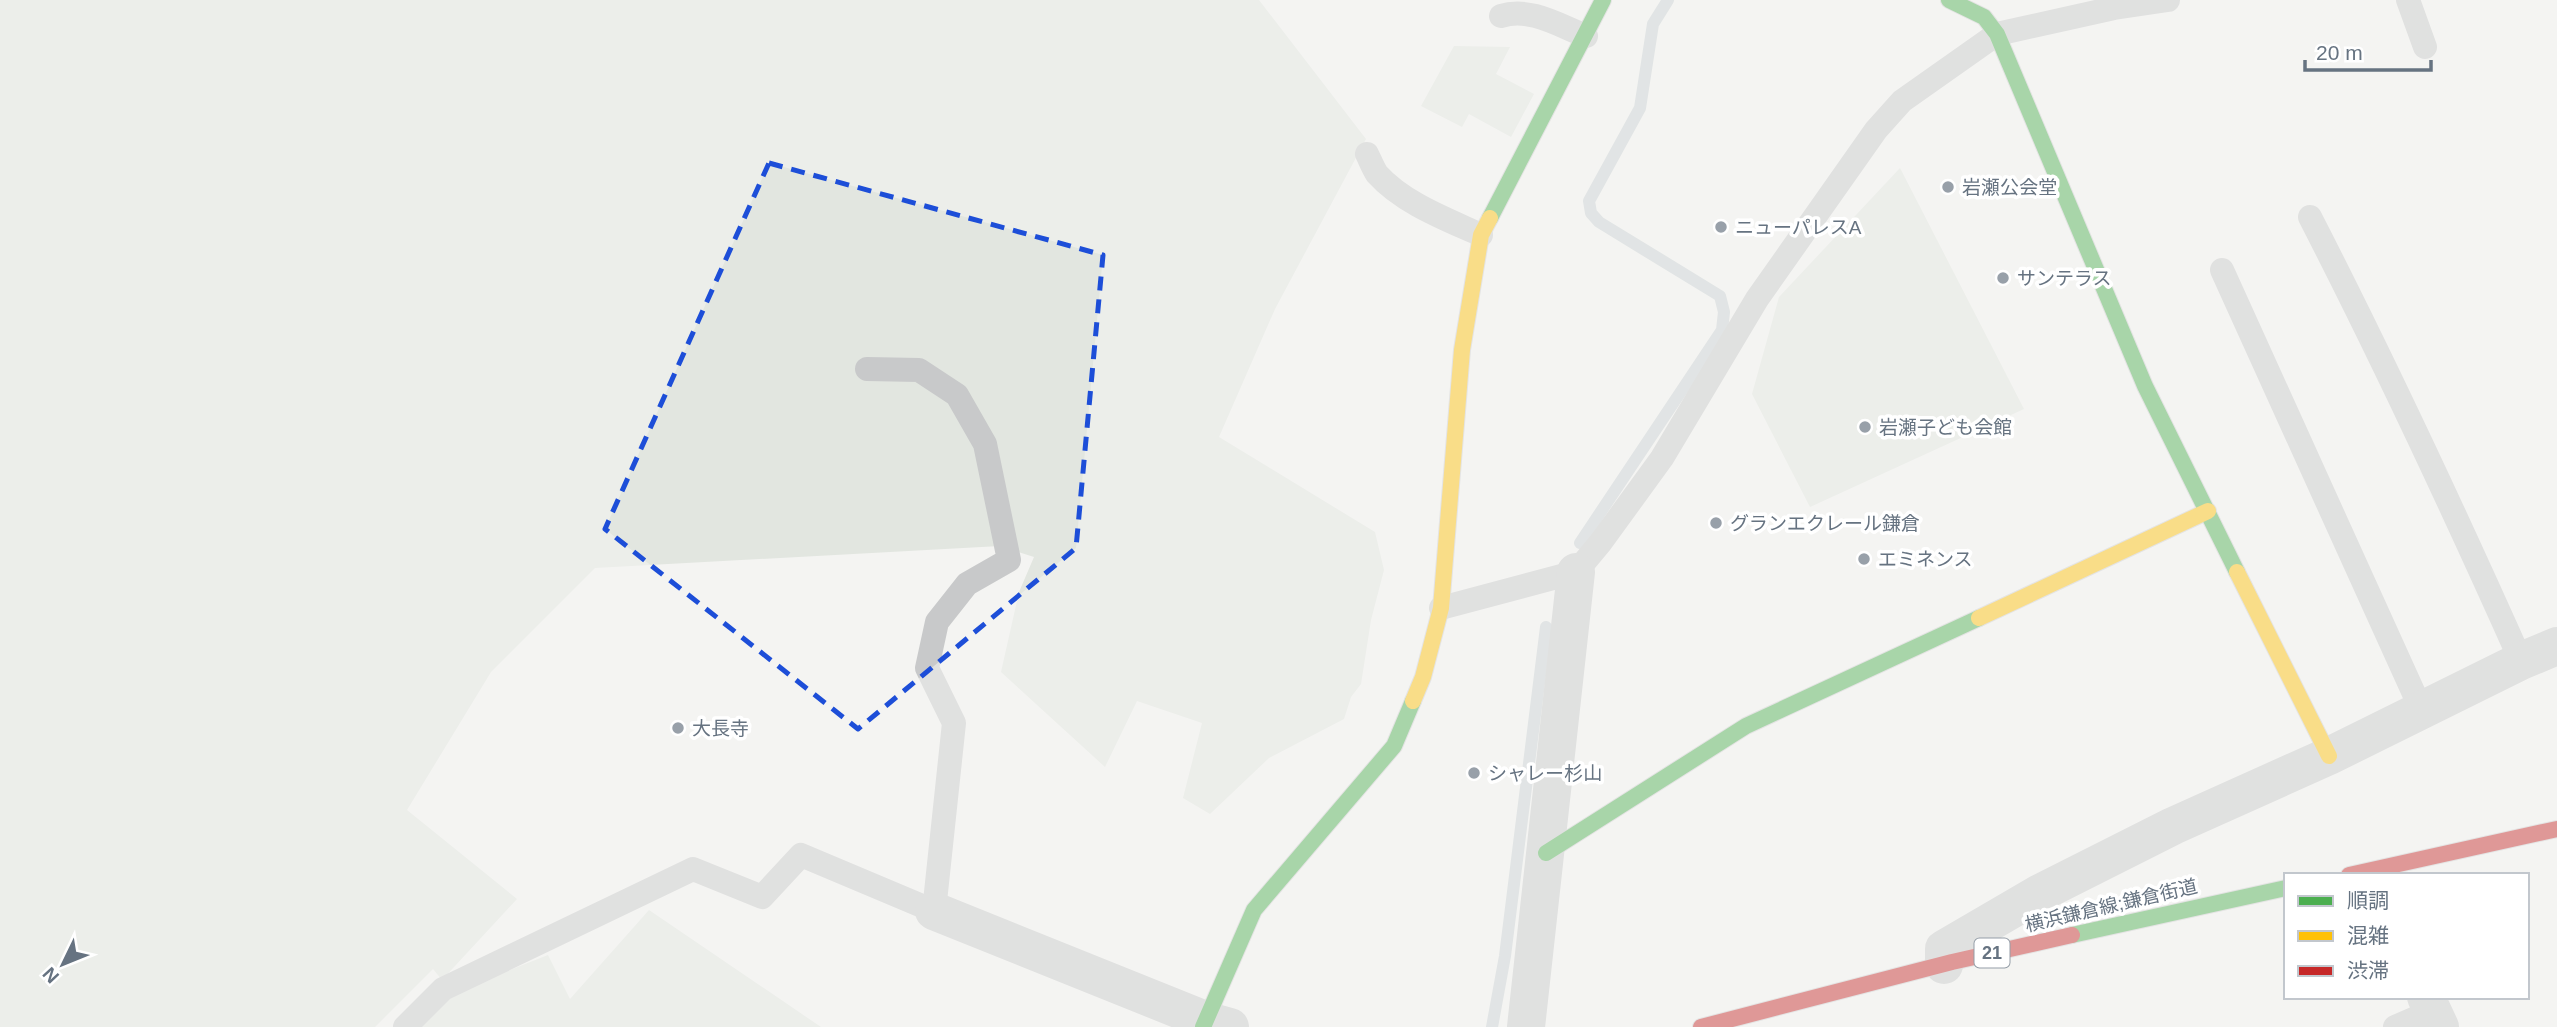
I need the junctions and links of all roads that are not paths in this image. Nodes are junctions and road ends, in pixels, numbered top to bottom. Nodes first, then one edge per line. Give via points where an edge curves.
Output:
1 (1603, 0) edge
2 (2168, 0) edge
3 (2408, 0) edge
4 (2123, 3) edge
5 (1964, 4) edge
6 (1501, 16) dead end
7 (1997, 34) junction
8 (1586, 36) junction
9 (2425, 47) dead end
10 (1367, 154) dead end
11 (2310, 218) dead end
12 (1480, 235) junction
13 (2222, 270) dead end
14 (867, 369) dead end
15 (2208, 511) junction
16 (1576, 572) junction
17 (1441, 608) junction
18 (2557, 646) edge
19 (2521, 661) junction
20 (2421, 709) junction
21 (2329, 756) junction
22 (2557, 829) edge
23 (1546, 853) junction
24 (2364, 873) edge
25 (2284, 888) edge
26 (934, 911) junction
27 (1944, 965) junction
28 (2433, 1012) edge
29 (1213, 1025) edge
30 (405, 1027) edge
31 (1526, 1027) edge
32 (1701, 1027) edge
33 (2395, 1027) edge

1 - 8 street
2 - 4 lane
3 - 9 lane
4 - 7 lane
5 - 7 street via 1984,16
6 - 8 lane via 1532,14
7 - 15 street via 2145,386
7 - 16 lane via 1902,101 1876,130 1757,299 1662,458
8 - 12 street
10 - 12 lane via 1377,173 1405,196
11 - 19 lane via 2438,476
12 - 17 street via 1462,350
13 - 20 lane
14 - 26 lane via 919,370 957,396 985,444 1009,560 967,584 937,622 934,633 927,667 954,723
15 - 21 street
15 - 23 street via 1746,726
16 - 17 lane
16 - 23 street
17 - 29 street via 1423,677 1394,746 1254,910
18 - 19 street
19 - 20 street
20 - 21 street
21 - 27 street via 2173,826 2040,893 1944,949
22 - 24 street
23 - 31 street
25 - 27 street, 横浜鎌倉線;鎌倉街道 / 21
26 - 29 street
26 - 30 lane via 801,855 762,897 693,869 443,989
27 - 32 street, 横浜鎌倉線;鎌倉街道 / 21
28 - 33 lane

